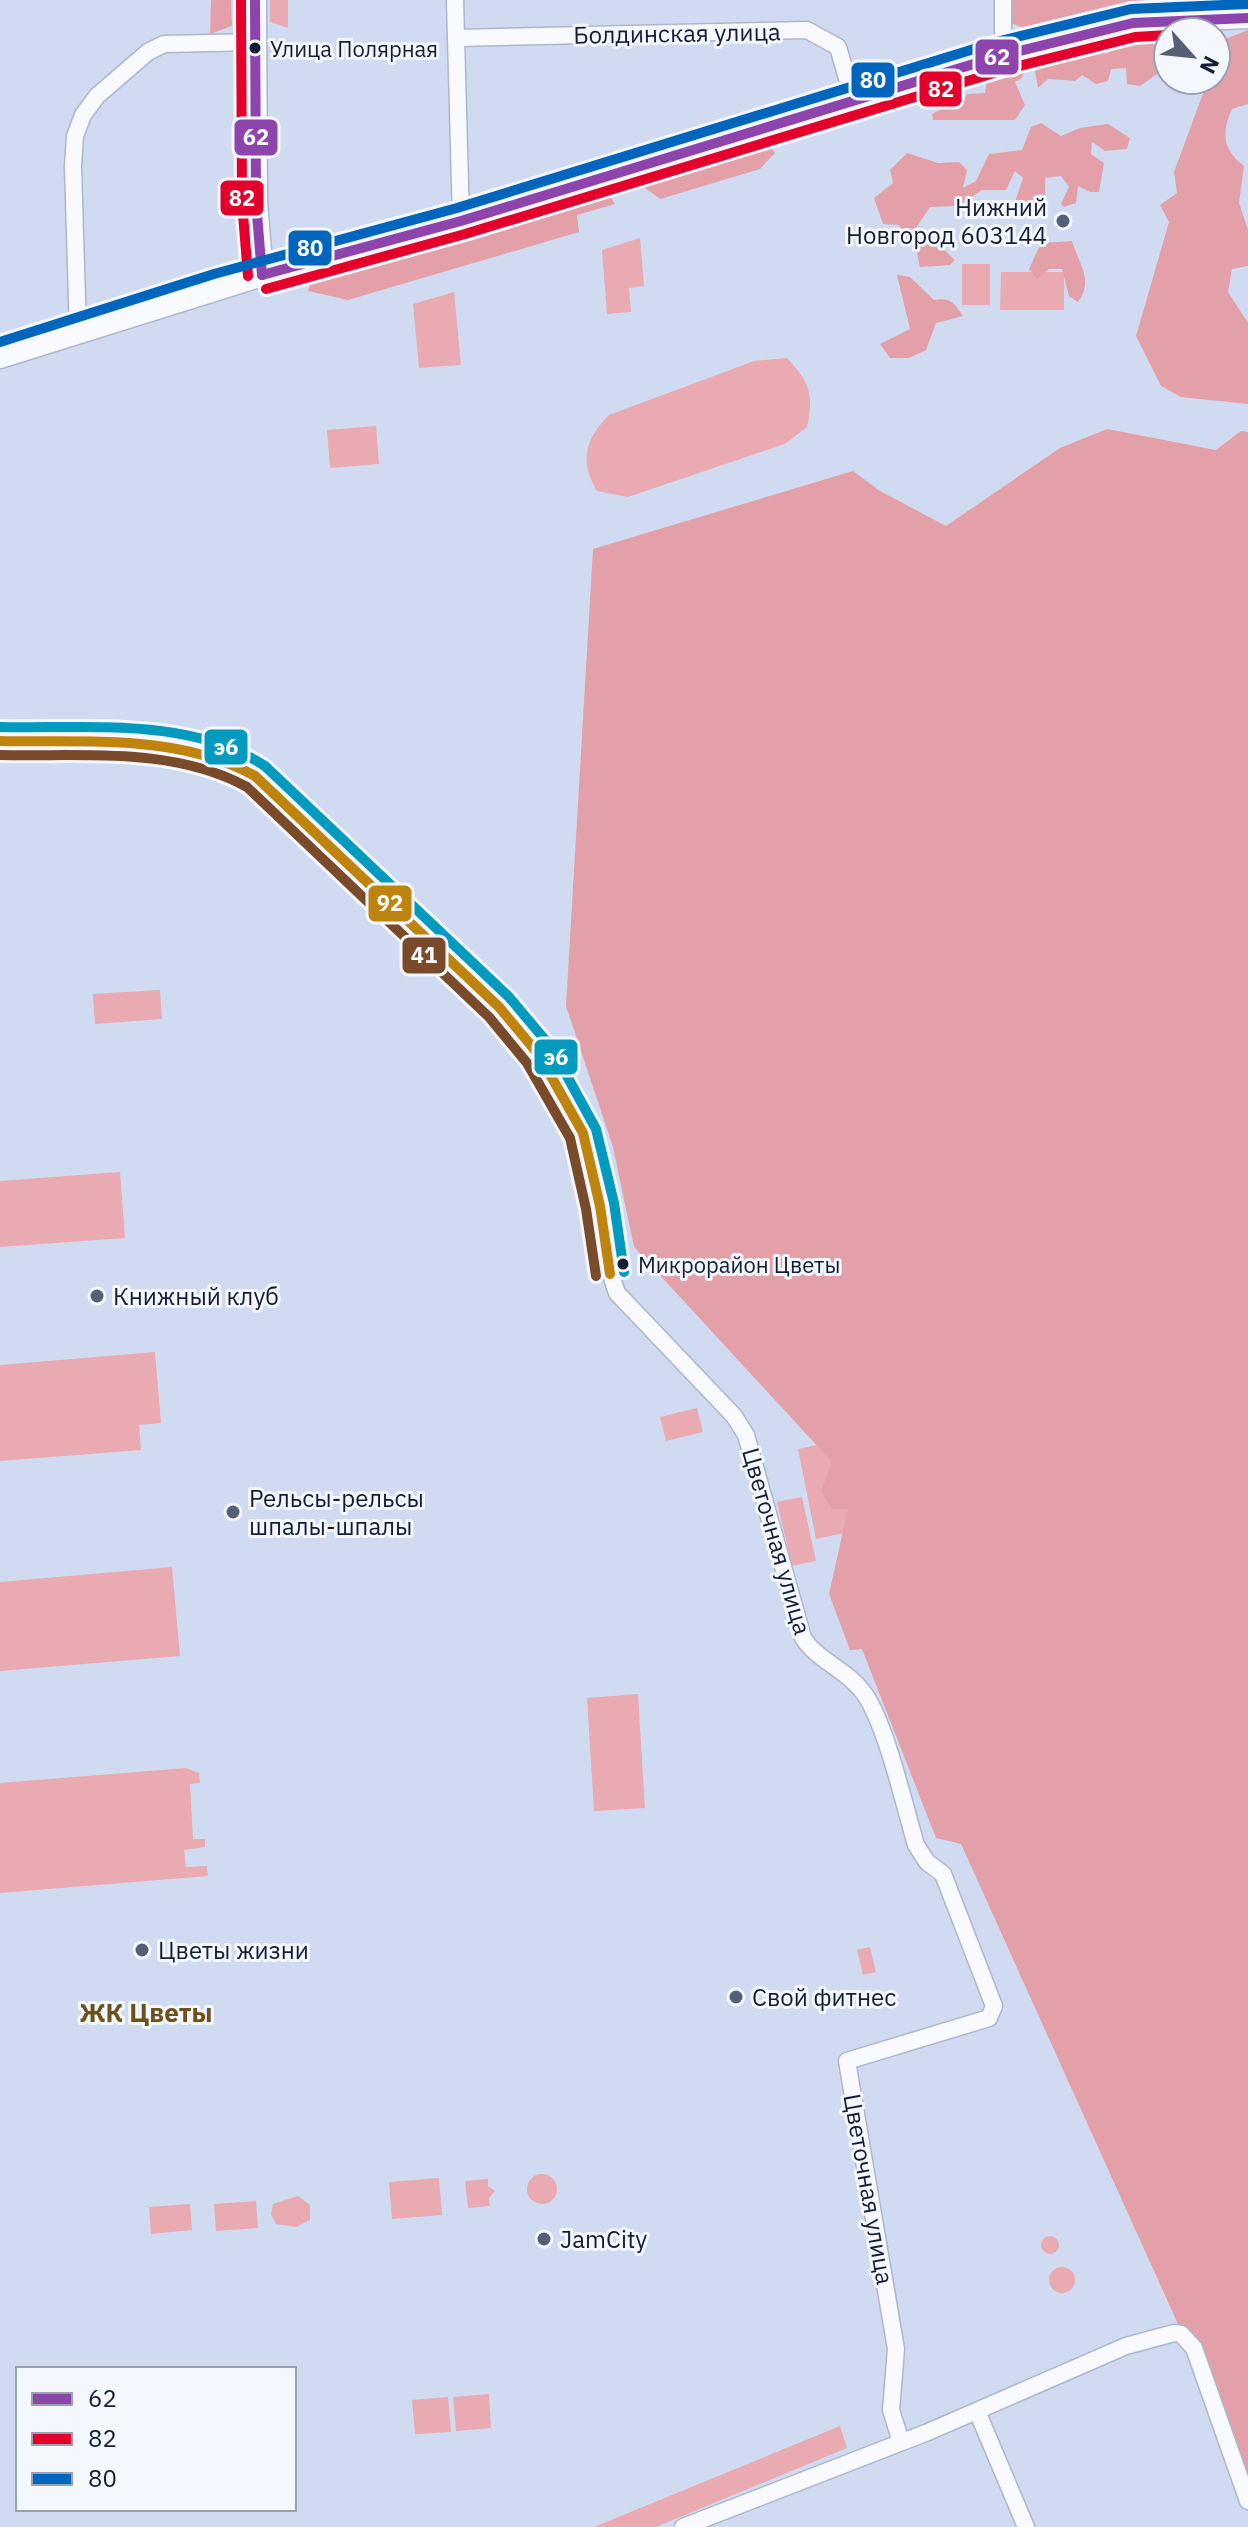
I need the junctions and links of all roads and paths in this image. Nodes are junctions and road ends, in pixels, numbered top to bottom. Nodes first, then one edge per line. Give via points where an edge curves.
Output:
1 (255, 0) edge
2 (455, 0) edge
3 (1003, 0) edge
4 (1248, 18) edge
5 (456, 38) junction
6 (256, 42) junction
7 (1003, 55) junction
8 (853, 99) junction
9 (461, 221) junction
10 (262, 275) junction
11 (78, 333) junction
12 (0, 357) edge
13 (0, 741) edge
14 (977, 2411) junction
15 (901, 2442) junction
16 (1248, 2501) edge
17 (683, 2527) edge
18 (1026, 2527) edge

1 - 6 main road
2 - 5 street
3 - 7 street
4 - 7 street via 1133,23
5 - 8 street, Болдинская улица via 807,30 838,47
5 - 9 street
6 - 10 main road via 256,202
6 - 11 street via 164,44 97,96 83,115 73,166
7 - 8 street
8 - 9 street
9 - 10 street
10 - 11 main road
11 - 12 main road
13 - 15 street, Цветочная улица via 184,747 239,764 255,776 499,1007 532,1045 583,1133 617,1293 746,1435 803,1638 865,1694 916,1845 943,1874 994,2006 989,2018 847,2061 896,2349 891,2410
14 - 15 street
14 - 16 street via 1126,2346 1160,2334 1181,2334 1194,2348
14 - 18 street
15 - 17 street

